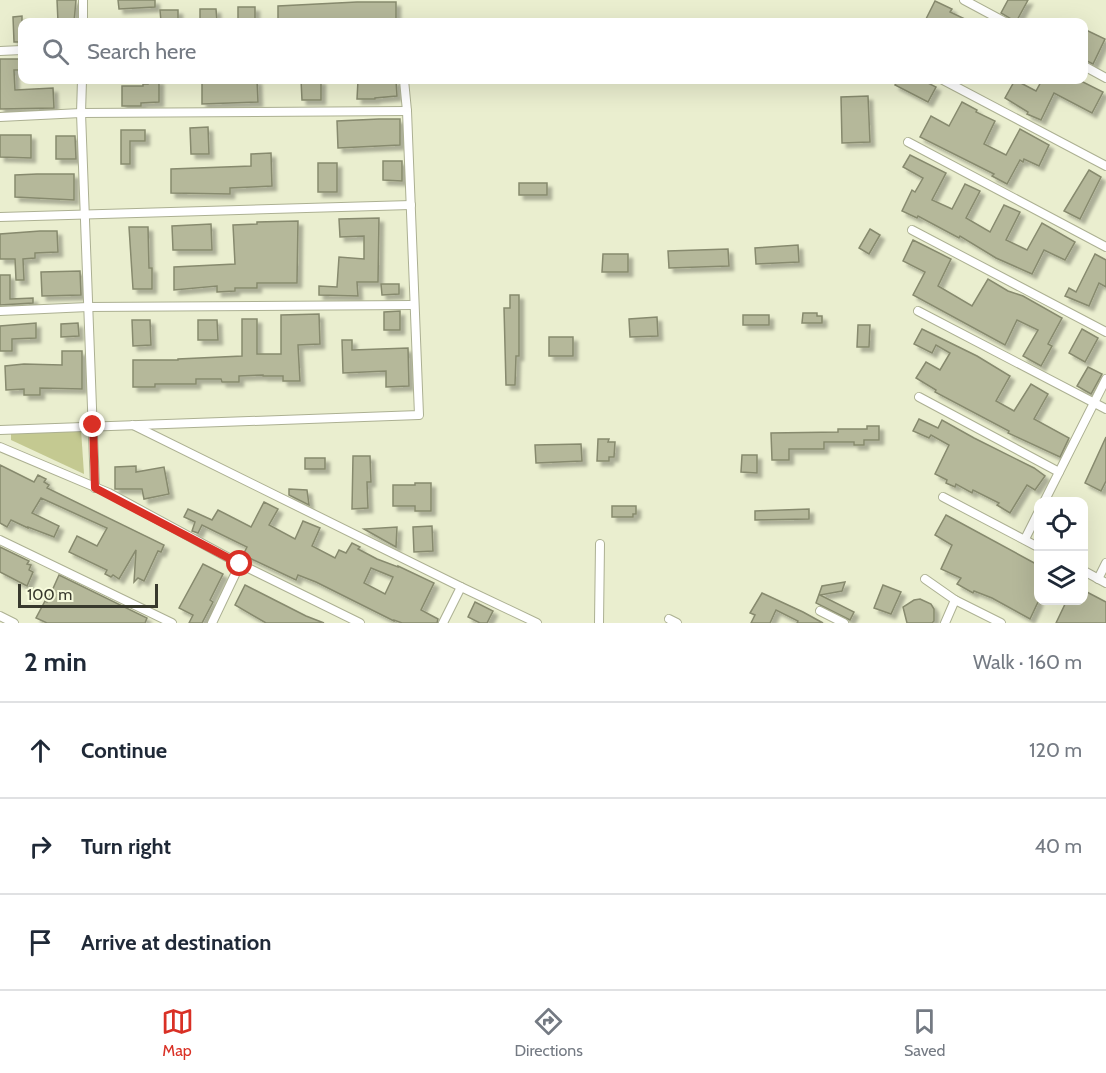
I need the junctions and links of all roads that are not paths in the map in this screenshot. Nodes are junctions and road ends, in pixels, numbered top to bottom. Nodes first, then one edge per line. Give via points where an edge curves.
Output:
1 (83, 0) edge
2 (964, 0) edge
3 (83, 18) edge
4 (998, 18) edge
5 (18, 50) edge
6 (0, 51) edge
7 (1088, 69) edge
8 (1106, 78) edge
9 (82, 84) edge
10 (404, 84) edge
11 (951, 84) edge
12 (406, 111) junction
13 (81, 113) junction
14 (0, 117) edge
15 (908, 142) dead end
16 (1106, 166) edge
17 (411, 205) junction
18 (85, 214) junction
19 (0, 217) edge
20 (912, 230) dead end
21 (1106, 247) edge
22 (413, 305) junction
23 (88, 307) junction
24 (0, 311) edge
25 (918, 311) dead end
26 (1106, 332) edge
27 (1106, 379) edge
28 (919, 397) dead end
29 (1094, 402) junction
30 (1106, 409) edge
31 (130, 424) junction
32 (93, 425) junction
33 (0, 430) edge
34 (0, 447) edge
35 (1059, 472) junction
36 (95, 488) junction
37 (943, 496) dead end
38 (1046, 497) edge
39 (1034, 521) edge
40 (1025, 539) junction
41 (0, 540) edge
42 (600, 544) dead end
43 (1034, 545) edge
44 (1106, 563) edge
45 (240, 564) junction
46 (1088, 574) edge
47 (925, 579) dead end
48 (1102, 581) edge
49 (461, 587) junction
50 (955, 600) junction
51 (820, 611) dead end
52 (0, 616) edge
53 (14, 623) edge
54 (172, 623) edge
55 (212, 623) edge
56 (360, 623) edge
57 (444, 623) edge
58 (537, 623) edge
59 (599, 623) edge
60 (844, 623) edge
61 (945, 623) edge
62 (1001, 623) edge

1 - 3 street
2 - 4 street
5 - 6 street
7 - 8 street
9 - 13 street
10 - 12 street
11 - 16 street
12 - 13 street
12 - 17 street
13 - 14 street
13 - 18 street
15 - 21 street
17 - 18 street
17 - 22 street
18 - 19 street
18 - 23 street
20 - 26 street
22 - 23 street
22 - 31 street via 419,415
23 - 24 street
23 - 32 street
25 - 29 street
27 - 29 street
28 - 35 street
29 - 30 street
29 - 35 street
31 - 32 street
31 - 49 street
32 - 33 street
32 - 36 street
34 - 36 street
35 - 38 street
36 - 45 street
37 - 40 street
39 - 40 street
40 - 43 street
41 - 54 street
42 - 59 street
44 - 48 street
45 - 55 street
45 - 56 street
46 - 48 street
47 - 50 street
49 - 57 street
49 - 58 street
50 - 61 street
50 - 62 street
51 - 60 street
52 - 53 street

